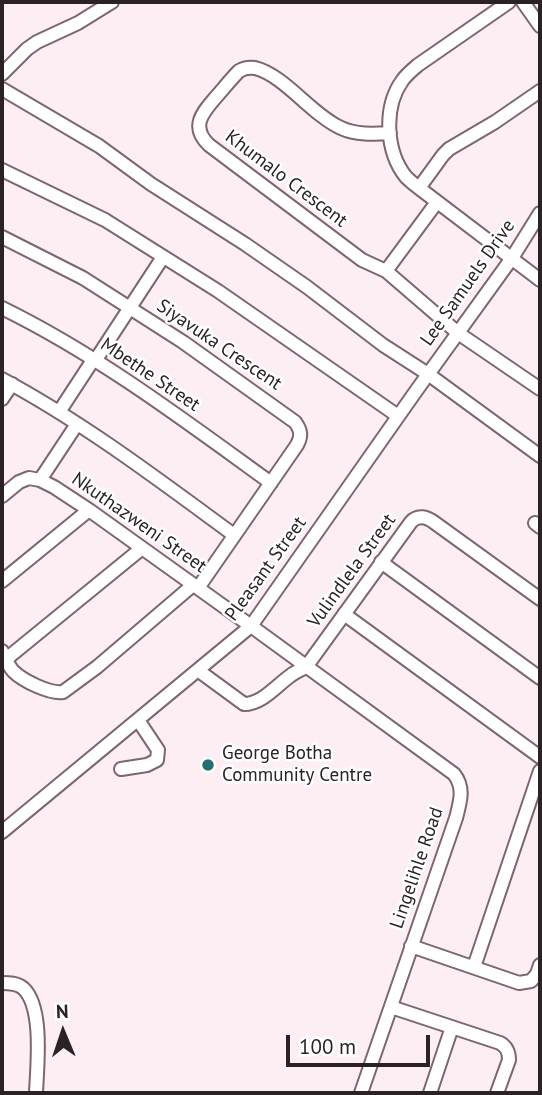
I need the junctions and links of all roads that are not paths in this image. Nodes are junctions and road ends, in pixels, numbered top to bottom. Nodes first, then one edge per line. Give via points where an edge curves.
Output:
1 (112, 2) edge
2 (509, 2) edge
3 (523, 2) edge
4 (540, 26) edge
5 (2, 74) edge
6 (2, 89) edge
7 (540, 91) edge
8 (390, 133) junction
9 (2, 170) edge
10 (419, 188) junction
11 (438, 202) junction
12 (540, 213) edge
13 (2, 237) edge
14 (163, 257) junction
15 (512, 258) junction
16 (386, 271) junction
17 (540, 280) edge
18 (2, 308) edge
19 (129, 308) junction
20 (458, 333) junction
21 (94, 360) junction
22 (428, 374) junction
23 (7, 381) edge
24 (539, 384) edge
25 (2, 400) edge
26 (59, 412) junction
27 (398, 416) junction
28 (77, 425) junction
29 (540, 456) edge
30 (40, 480) junction
31 (271, 483) junction
32 (2, 496) edge
33 (89, 510) junction
34 (234, 534) junction
35 (141, 549) junction
36 (380, 562) junction
37 (2, 581) edge
38 (195, 586) junction
39 (540, 600) edge
40 (344, 614) junction
41 (251, 626) junction
42 (4, 656) edge
43 (306, 667) junction
44 (199, 671) junction
45 (540, 678) edge
46 (138, 720) junction
47 (540, 757) edge
48 (121, 769) dead end
49 (540, 771) edge
50 (2, 832) edge
51 (411, 946) junction
52 (540, 965) edge
53 (474, 967) junction
54 (2, 983) edge
55 (391, 1007) junction
56 (452, 1027) junction
57 (36, 1093) edge
58 (361, 1093) edge
59 (430, 1093) edge
60 (497, 1093) edge

1 - 5 street via 37,42
2 - 8 street via 401,81 391,108
3 - 4 street
6 - 22 street via 99,146
7 - 10 street via 449,149
8 - 10 street via 400,166
8 - 16 street, Khumalo Crescent via 337,127 271,75 254,68 239,71 199,123 201,136 209,145 362,260
9 - 14 street via 91,212
10 - 11 street
11 - 15 street
11 - 16 street
12 - 15 street, Lee Samuels Drive
13 - 19 street, Siyavuka Crescent via 83,278
14 - 19 street
14 - 27 street
15 - 17 street
15 - 20 street, Lee Samuels Drive
16 - 20 street, Khumalo Crescent
18 - 21 street, Mbethe Street
19 - 21 street
19 - 31 street, Siyavuka Crescent via 295,422 301,432 299,441
20 - 22 street, Lee Samuels Drive
20 - 24 street, Khumalo Crescent
21 - 26 street
21 - 31 street, Mbethe Street
22 - 27 street, Pleasant Street
22 - 29 street
23 - 25 street
23 - 26 street
26 - 28 street
27 - 41 street, Pleasant Street
28 - 30 street
28 - 34 street
30 - 32 street, Nkuthazweni Street via 24,480
30 - 33 street, Nkuthazweni Street
31 - 34 street, Siyavuka Crescent
33 - 35 street, Nkuthazweni Street
33 - 37 street
34 - 38 street, Siyavuka Crescent
35 - 38 street, Nkuthazweni Street
35 - 42 street
36 - 39 street, Vulindlela Street via 414,518 424,517
36 - 40 street, Vulindlela Street
36 - 45 street
38 - 41 street, Nkuthazweni Street
38 - 42 street, Siyavuka Crescent via 64,692 50,692 17,674
40 - 43 street, Vulindlela Street
40 - 47 street
41 - 43 street, Lingelihle Road
41 - 44 street, Pleasant Street
43 - 44 street via 247,704
43 - 51 street, Lingelihle Road via 454,774 461,786 456,818
44 - 46 street, Pleasant Street
46 - 48 street via 158,750 157,760
46 - 50 street, Pleasant Street
49 - 53 street
51 - 53 street
51 - 55 street, Lingelihle Road
52 - 53 street via 534,978 523,983
54 - 57 street via 24,989 37,1020
55 - 56 street
55 - 58 street, Lingelihle Road
56 - 59 street
56 - 60 street via 507,1049 509,1059

